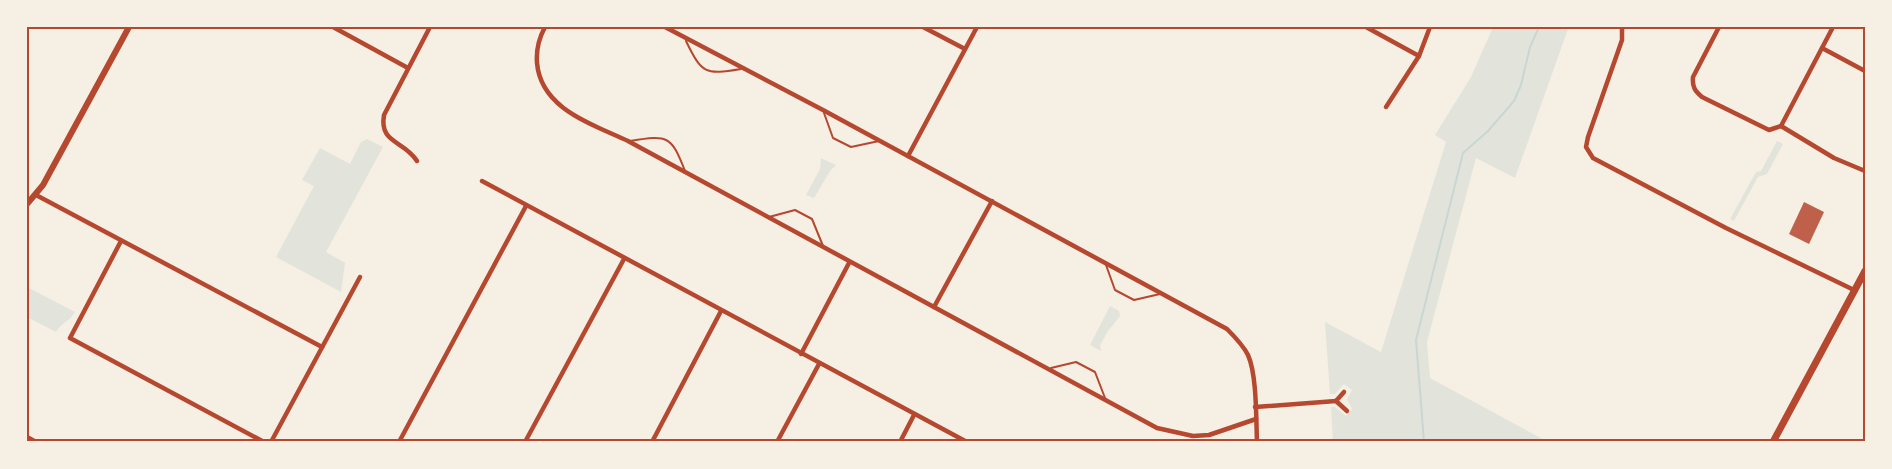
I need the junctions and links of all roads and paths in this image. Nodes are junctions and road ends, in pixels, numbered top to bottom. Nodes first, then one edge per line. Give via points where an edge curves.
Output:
1 (129, 27) edge
2 (333, 27) edge
3 (430, 27) edge
4 (545, 27) edge
5 (665, 27) edge
6 (923, 27) edge
7 (977, 27) edge
8 (1366, 27) edge
9 (1430, 27) edge
10 (1622, 27) edge
11 (1719, 27) edge
12 (1833, 27) edge
13 (685, 38) junction
14 (1822, 48) junction
15 (965, 49) junction
16 (1419, 56) junction
17 (408, 68) junction
18 (743, 68) junction
19 (1865, 71) edge
20 (1386, 107) dead end
21 (823, 110) junction
22 (1778, 128) junction
23 (628, 141) junction
24 (880, 141) junction
25 (908, 156) junction
26 (417, 161) dead end
27 (1865, 171) edge
28 (687, 174) junction
29 (482, 182) dead end
30 (36, 195) junction
31 (992, 201) junction
32 (27, 204) edge
33 (526, 206) junction
34 (766, 218) junction
35 (121, 242) junction
36 (824, 249) junction
37 (624, 259) junction
38 (1105, 262) junction
39 (849, 263) junction
40 (1865, 271) edge
41 (360, 276) dead end
42 (1854, 291) junction
43 (1164, 294) junction
44 (934, 307) junction
45 (721, 311) junction
46 (322, 347) junction
47 (801, 354) junction
48 (819, 364) junction
49 (1047, 369) junction
50 (1344, 392) dead end
51 (1106, 401) junction
52 (1336, 401) junction
53 (1255, 407) junction
54 (1347, 411) dead end
55 (914, 415) junction
56 (1256, 419) junction
57 (27, 437) edge
58 (36, 442) edge
59 (264, 442) edge
60 (271, 442) edge
61 (399, 442) edge
62 (525, 442) edge
63 (652, 442) edge
64 (777, 442) edge
65 (900, 442) edge
66 (967, 442) edge
67 (1257, 442) edge
68 (1773, 442) edge

1 - 30 street
2 - 17 street
3 - 17 street
4 - 23 street via 536,56 546,92 568,112
5 - 13 street
6 - 15 street
7 - 15 street
8 - 16 street
9 - 16 street
10 - 42 street via 1622,40 1586,147 1593,158
11 - 22 street via 1693,77 1695,91 1761,128
12 - 14 street
13 - 18 street
13 - 18 lane via 698,64 714,73
14 - 19 street
14 - 22 street
15 - 25 street
16 - 20 street
17 - 26 street via 382,125 389,138 411,152
18 - 21 street
21 - 24 street
21 - 24 lane via 833,138 850,147
22 - 27 street
23 - 28 street
23 - 28 lane via 658,136 675,145
24 - 25 street
25 - 31 street
28 - 34 street
29 - 33 street
30 - 32 street
30 - 35 street
31 - 38 street
31 - 44 street
33 - 37 street
33 - 61 street
34 - 36 street
34 - 36 lane via 795,210 812,219
35 - 46 street
35 - 59 street via 70,338
36 - 39 street
37 - 45 street
37 - 62 street
38 - 43 street
38 - 43 lane via 1115,290 1134,300
39 - 44 street
39 - 47 street
40 - 42 main road
41 - 46 street
42 - 68 main road
43 - 53 street via 1227,329 1239,342 1252,370
44 - 49 street
45 - 47 street
45 - 63 street
46 - 60 street
47 - 48 street
48 - 55 street
48 - 64 street
49 - 51 street
49 - 51 lane via 1076,362 1095,372
50 - 52 street
51 - 56 street via 1157,428 1193,436 1209,435
52 - 53 street
52 - 54 street
53 - 56 street
55 - 65 street
55 - 66 street
56 - 67 street
57 - 58 street

